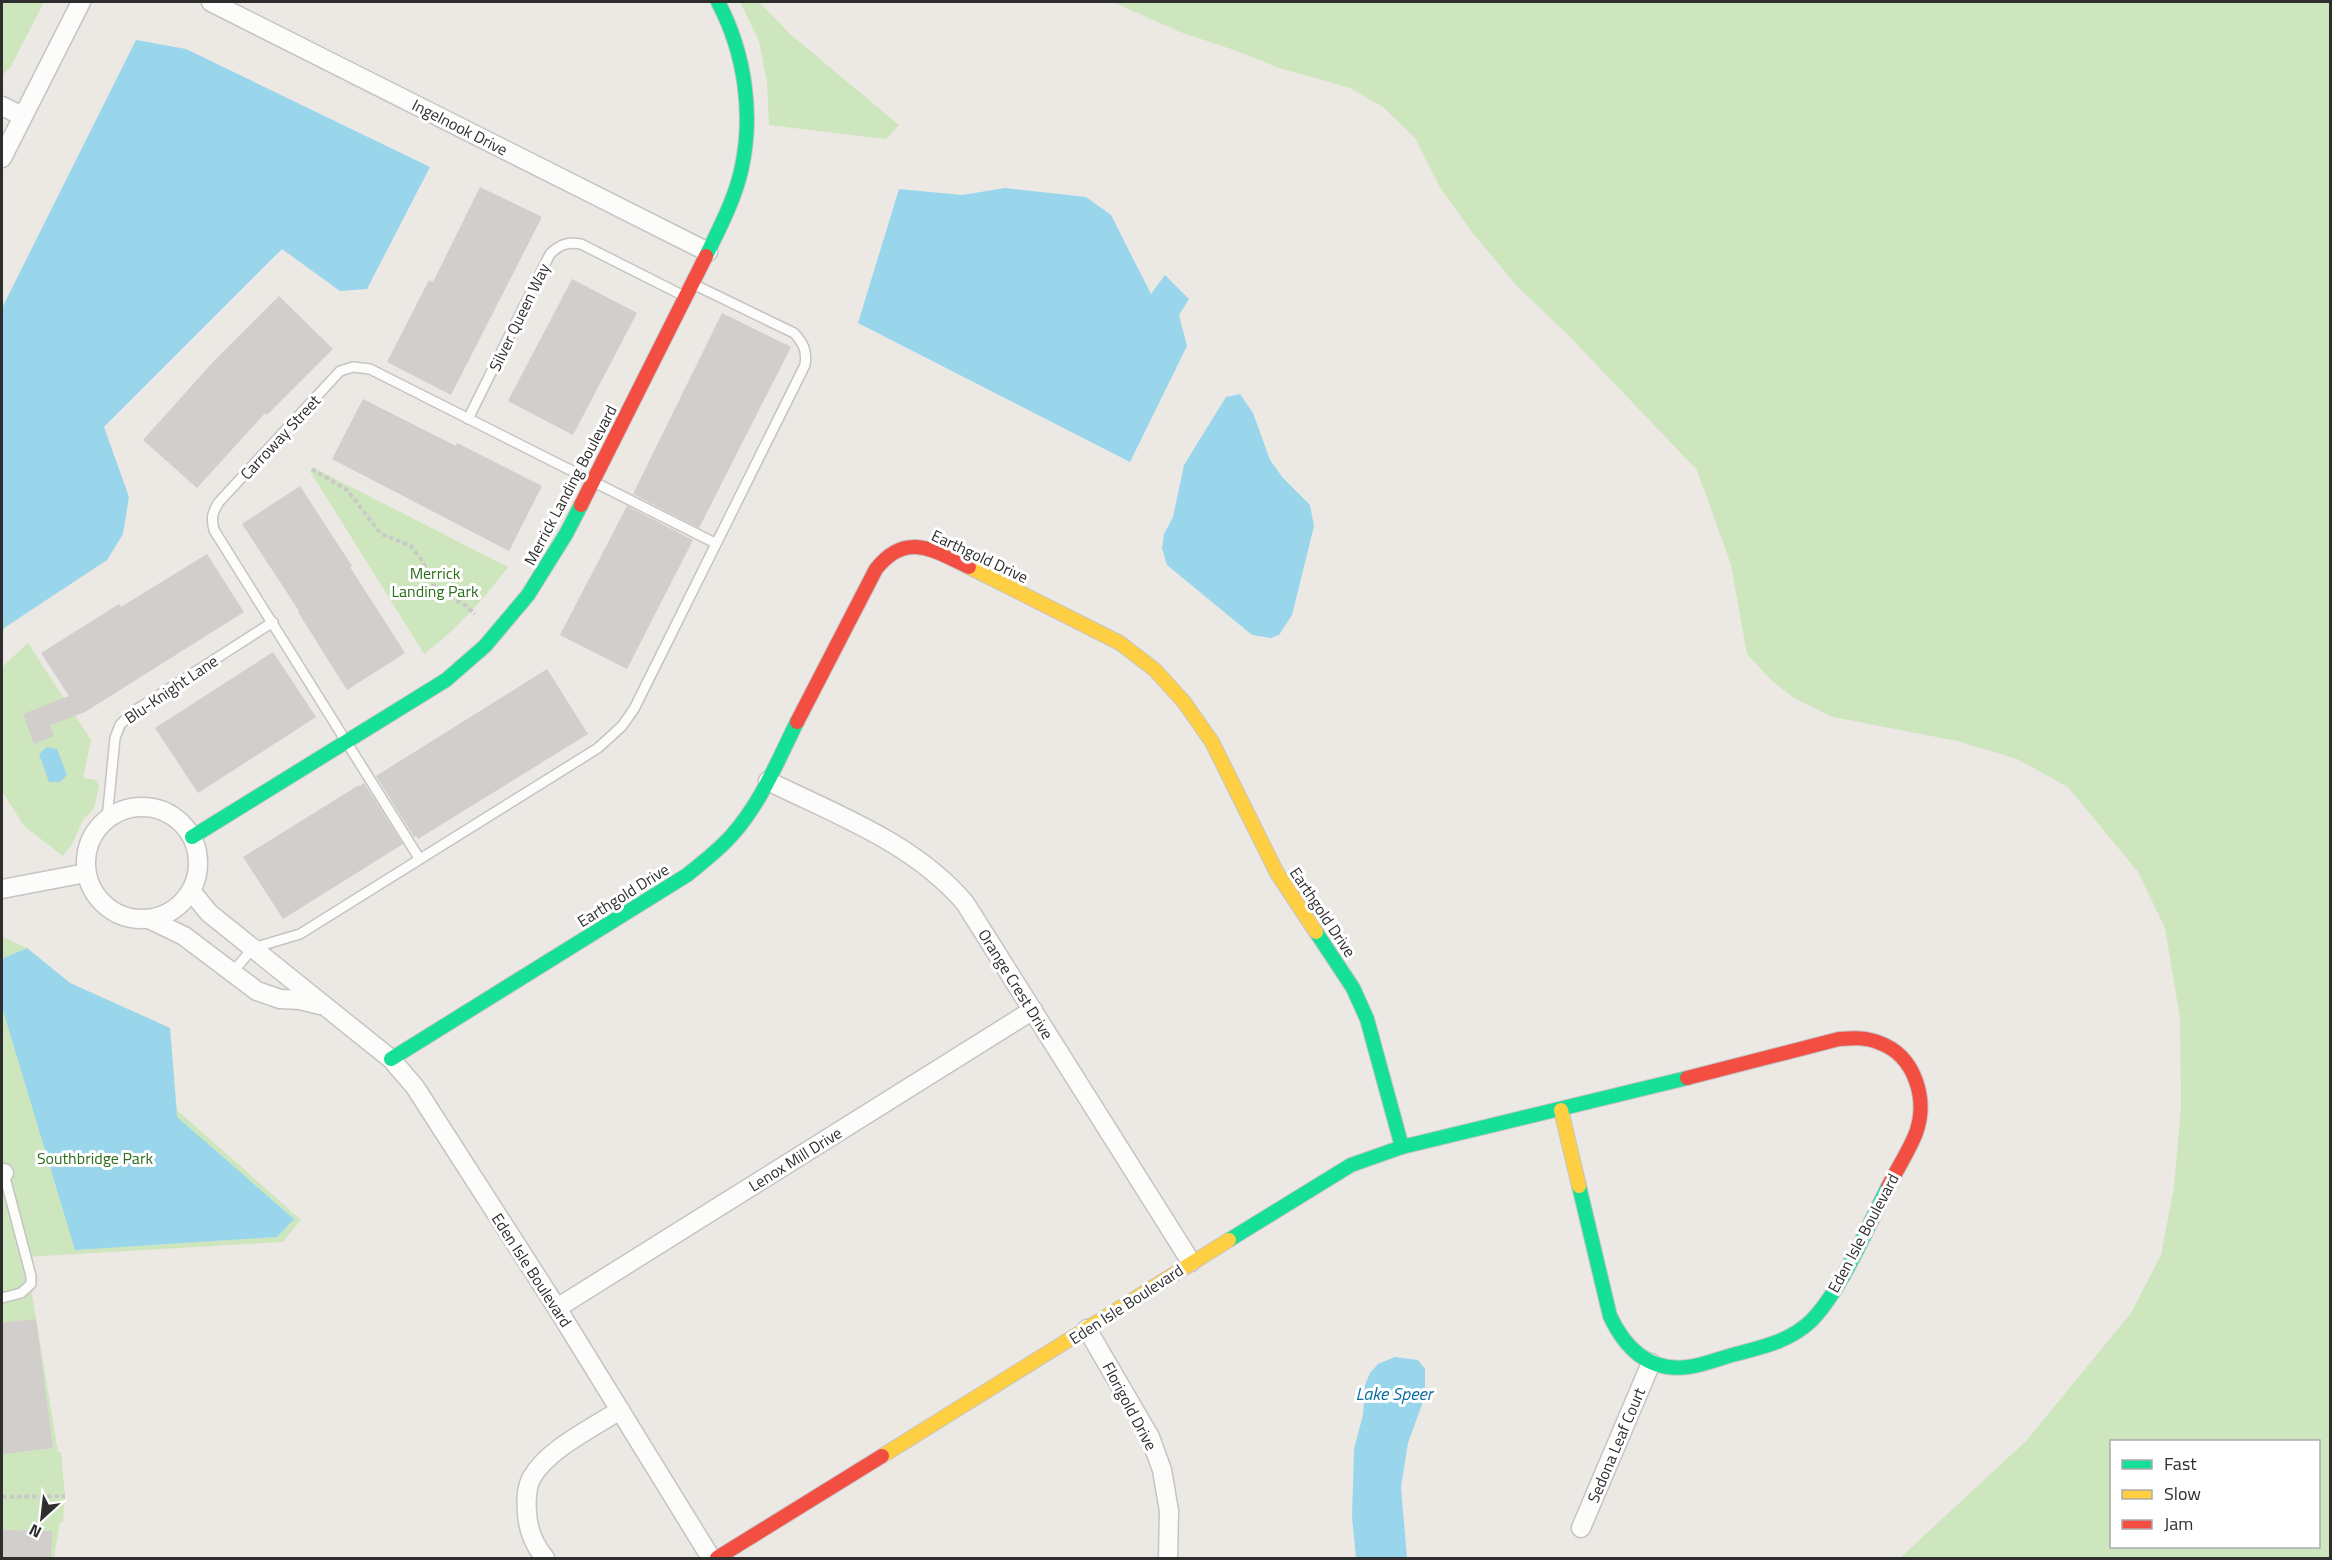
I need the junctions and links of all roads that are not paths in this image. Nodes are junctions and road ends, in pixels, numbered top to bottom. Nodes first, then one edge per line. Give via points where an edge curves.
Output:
1 (81, 2) edge
2 (211, 2) edge
3 (718, 2) edge
4 (2, 106) edge
5 (22, 116) junction
6 (2, 158) edge
7 (708, 252) junction
8 (693, 284) junction
9 (686, 297) junction
10 (468, 419) junction
11 (592, 481) junction
12 (715, 543) junction
13 (273, 622) junction
14 (347, 742) junction
15 (768, 781) junction
16 (107, 819) junction
17 (192, 837) junction
18 (419, 858) junction
19 (86, 873) junction
20 (2, 889) edge
21 (191, 891) junction
22 (149, 919) junction
23 (253, 948) junction
24 (232, 973) junction
25 (324, 1006) junction
26 (1033, 1010) junction
27 (391, 1059) junction
28 (1561, 1110) junction
29 (1402, 1148) junction
30 (2, 1170) edge
31 (1191, 1262) junction
32 (2, 1298) edge
33 (556, 1308) junction
34 (1087, 1329) junction
35 (1651, 1363) junction
36 (620, 1410) junction
37 (1581, 1528) dead end
38 (545, 1558) edge
39 (711, 1558) edge
40 (717, 1558) edge
41 (1168, 1558) edge

1 - 5 street
2 - 7 street, Ingelnook Drive
3 - 7 street, Merrick Landing Boulevard via 740,56 747,119 741,171
4 - 5 street
5 - 6 street
7 - 8 street, Merrick Landing Boulevard
8 - 9 street, Merrick Landing Boulevard
8 - 12 lane via 794,333 807,354 805,365
9 - 10 lane, Silver Queen Way via 581,244 556,247
9 - 11 street, Merrick Landing Boulevard
10 - 11 lane, Carroway Street
10 - 13 lane, Carroway Street via 370,369 353,367 340,371 213,511 214,530
11 - 12 lane, Carroway Street
11 - 14 street, Merrick Landing Boulevard via 566,534 528,595 485,646 446,680
12 - 18 lane via 633,709 613,736
13 - 14 lane, Carroway Street
13 - 16 lane, Blu-Knight Lane via 130,713 115,738
14 - 17 street, Merrick Landing Boulevard
14 - 18 lane, Carroway Street
15 - 26 street, Orange Crest Drive via 901,847 941,877 965,903
15 - 27 street, Earthgold Drive via 734,833 687,875
15 - 29 street, Earthgold Drive via 876,569 886,555 899,549 932,549 1120,643 1170,686 1212,742 1277,873 1353,988 1367,1019
16 - 17 street via 124,809 154,809 180,822
16 - 19 street via 89,843
17 - 21 street via 198,873
18 - 23 lane via 300,934
19 - 20 street
19 - 22 street via 94,893 108,909 128,918
21 - 22 street via 174,910
21 - 23 street, Eden Isle Boulevard via 208,913
22 - 24 street, Eden Isle Boulevard via 184,936
23 - 24 lane
23 - 25 street, Eden Isle Boulevard
24 - 25 street, Eden Isle Boulevard via 257,991
25 - 27 street, Eden Isle Boulevard
26 - 31 street, Orange Crest Drive
26 - 33 street, Lenox Mill Drive
27 - 33 street, Eden Isle Boulevard via 415,1087
28 - 29 street, Eden Isle Boulevard
28 - 35 street, Eden Isle Boulevard via 1610,1316 1619,1337
28 - 35 street, Eden Isle Boulevard via 1839,1039 1863,1038 1883,1044 1911,1068 1920,1087 1921,1113 1916,1132 1819,1314 1783,1341 1685,1368
29 - 31 street, Eden Isle Boulevard via 1351,1165
30 - 32 lane via 31,1284 21,1293
31 - 34 street, Eden Isle Boulevard
33 - 36 street, Eden Isle Boulevard
34 - 40 street, Eden Isle Boulevard
34 - 41 street, Florigold Drive via 1150,1437 1162,1470 1169,1511
35 - 37 street, Sedona Leaf Court
36 - 38 street via 562,1447 531,1478 526,1498 527,1523
36 - 39 street, Eden Isle Boulevard

